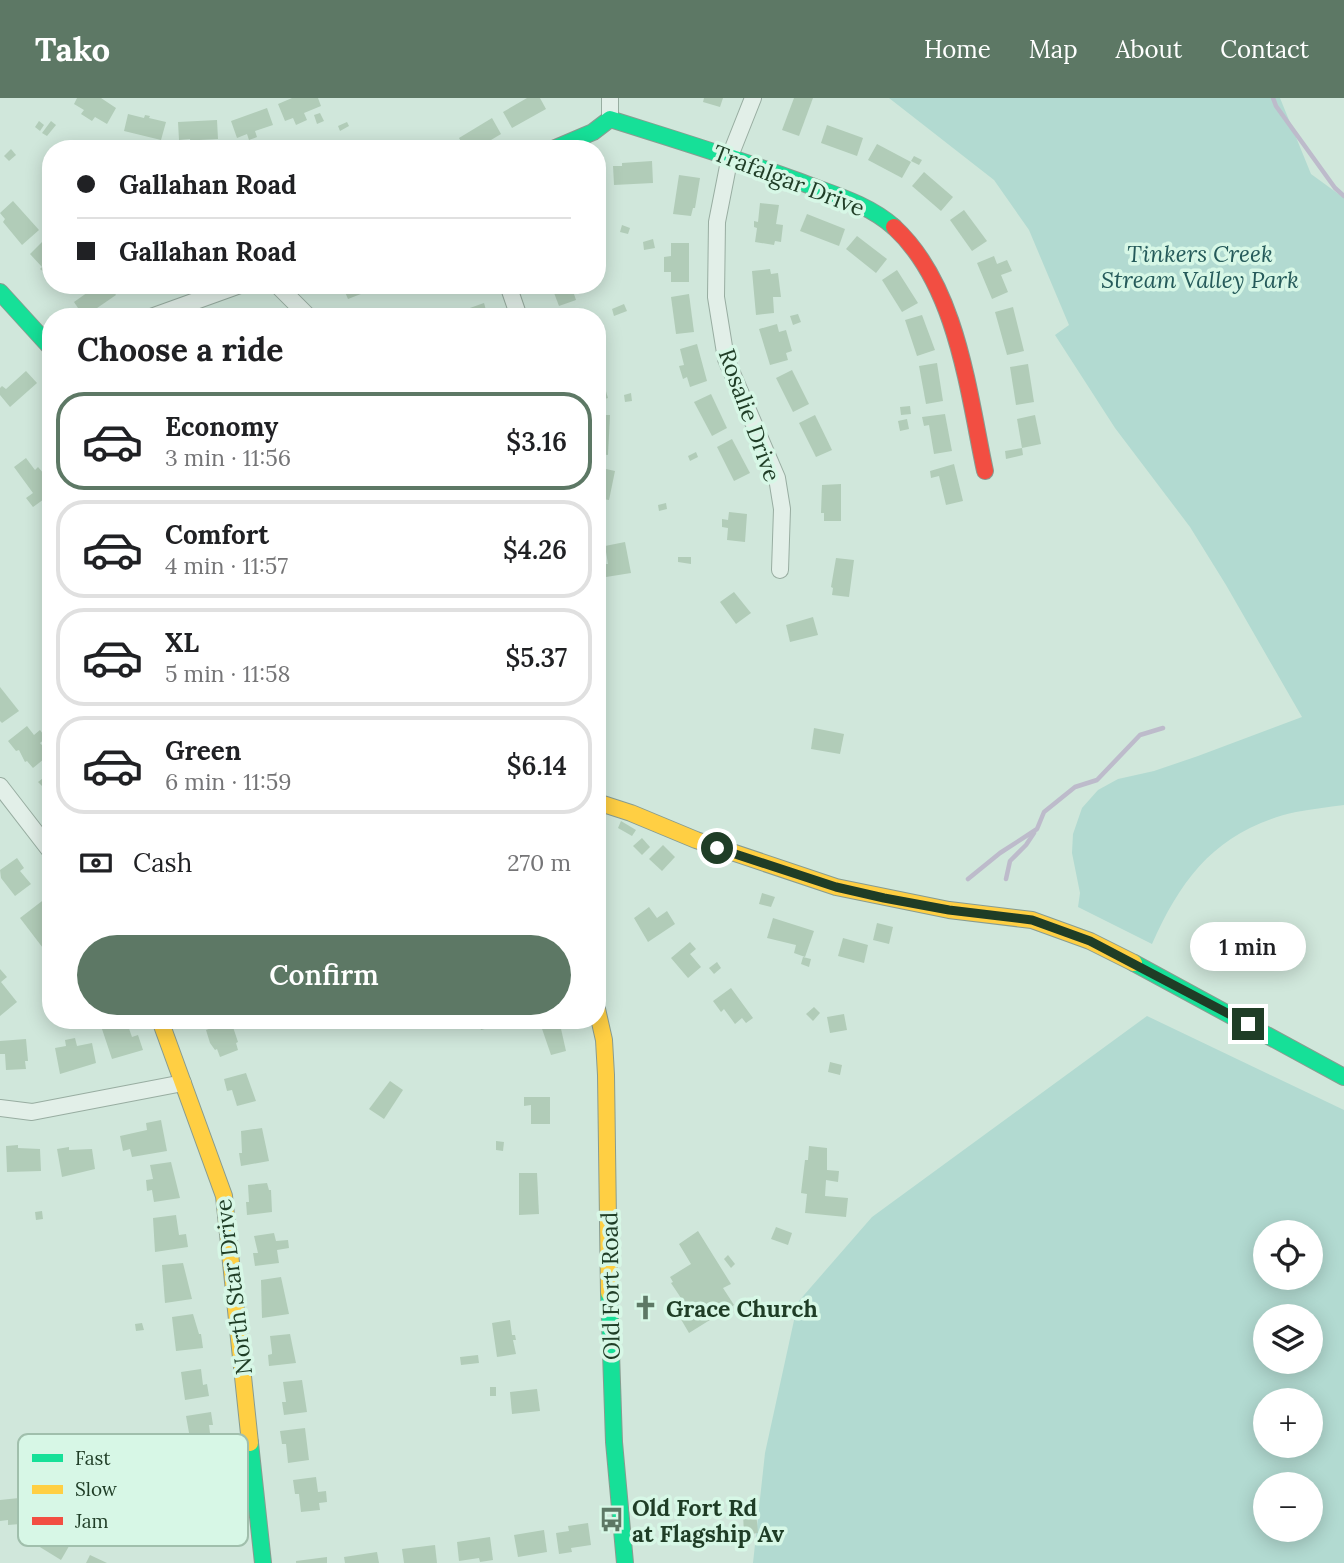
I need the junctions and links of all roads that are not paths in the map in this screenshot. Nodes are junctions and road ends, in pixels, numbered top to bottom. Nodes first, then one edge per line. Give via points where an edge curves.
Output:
1 (610, 98) edge
2 (753, 98) edge
3 (610, 119) junction
4 (574, 140) edge
5 (730, 156) junction
6 (0, 292) edge
7 (215, 294) edge
8 (286, 294) edge
9 (176, 308) edge
10 (300, 308) edge
11 (42, 338) edge
12 (985, 471) dead end
13 (780, 570) dead end
14 (0, 786) edge
15 (606, 806) edge
16 (42, 840) edge
17 (163, 1029) edge
18 (602, 1029) edge
19 (1344, 1077) edge
20 (183, 1083) junction
21 (0, 1108) edge
22 (263, 1563) edge
23 (625, 1563) edge

1 - 3 street
2 - 5 street, Rosalie Drive
3 - 4 street
3 - 5 street, Trafalgar Drive
5 - 12 street, Trafalgar Drive via 851,201 880,215 902,235 940,289 958,344
5 - 13 street, Rosalie Drive via 716,222 716,297 726,359 777,478 782,509
6 - 11 street
7 - 9 street
8 - 10 street
14 - 16 street
15 - 19 street via 836,887 1044,924 1159,976
17 - 20 street, North Star Drive
18 - 23 street, Old Fort Road via 611,1349
20 - 21 street via 32,1112
20 - 22 street, North Star Drive via 224,1196

